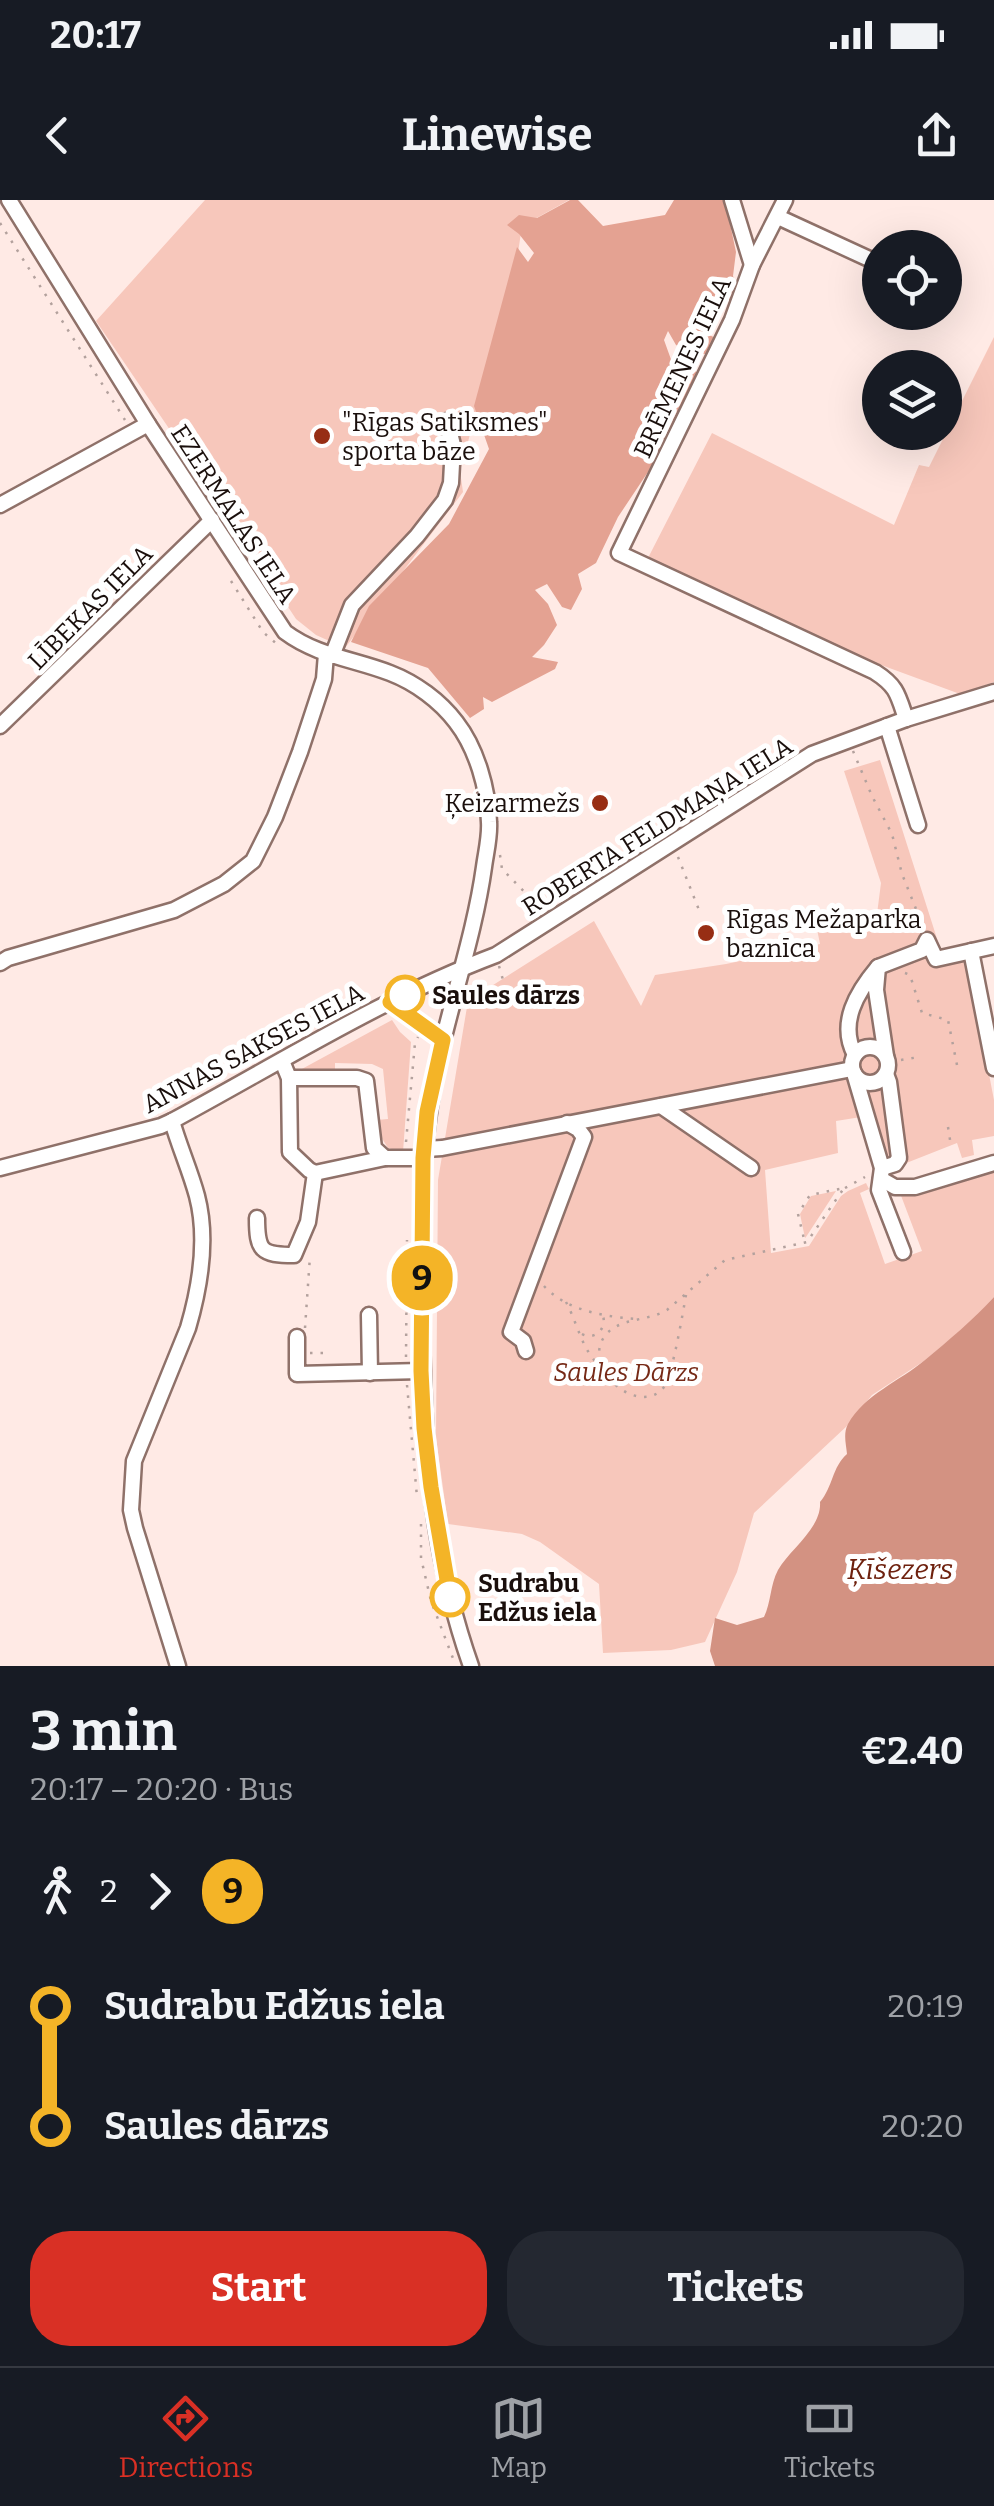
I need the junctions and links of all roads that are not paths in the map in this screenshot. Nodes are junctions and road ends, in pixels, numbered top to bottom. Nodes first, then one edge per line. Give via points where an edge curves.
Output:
1 (9, 200) edge
2 (732, 200) edge
3 (785, 200) edge
4 (778, 217) junction
5 (862, 256) edge
6 (752, 266) junction
7 (447, 421) dead end
8 (142, 428) junction
9 (0, 504) edge
10 (212, 520) junction
11 (329, 655) junction
12 (994, 692) edge
13 (906, 719) junction
14 (0, 726) edge
15 (886, 726) junction
16 (918, 824) dead end
17 (994, 946) edge
18 (970, 951) junction
19 (3, 959) edge
20 (880, 965) junction
21 (462, 968) junction
22 (390, 1002) junction
23 (443, 1040) junction
24 (892, 1058) junction
25 (282, 1062) junction
26 (854, 1066) junction
27 (994, 1068) edge
28 (886, 1074) junction
29 (289, 1078) junction
30 (661, 1106) junction
31 (172, 1121) junction
32 (568, 1123) junction
33 (424, 1153) junction
34 (386, 1158) junction
35 (994, 1163) edge
36 (0, 1168) edge
37 (751, 1168) dead end
38 (315, 1173) junction
39 (881, 1174) junction
40 (257, 1218) dead end
41 (903, 1252) dead end
42 (369, 1315) dead end
43 (301, 1336) road end
44 (526, 1351) dead end
45 (421, 1371) junction
46 (370, 1373) junction
47 (178, 1666) edge
48 (471, 1666) edge

1 - 8 street, EZERMALAS IELA
2 - 6 street
3 - 4 street, BRĒMENES IELA
4 - 5 street
4 - 6 street, BRĒMENES IELA
6 - 13 street, BRĒMENES IELA via 620,553 875,672 892,682
7 - 11 street via 453,445 445,500 352,605
8 - 9 street
8 - 10 street, EZERMALAS IELA
10 - 11 street, EZERMALAS IELA via 285,632
10 - 14 street, LĪBEKAS IELA
11 - 19 street via 300,752 253,861 174,910
11 - 21 street, EZERMALAS IELA via 418,687 459,725 471,749 490,825
12 - 13 street, ROBERTA FELDMAŅA IELA
13 - 15 street, ROBERTA FELDMAŅA IELA
15 - 16 street
15 - 21 street, ROBERTA FELDMAŅA IELA via 812,754 496,956
17 - 18 street
18 - 20 street via 936,960 927,940 922,950
18 - 27 street
20 - 24 street via 876,990
20 - 26 street via 859,990 849,1018
21 - 22 street, ANNAS SAKSES IELA
21 - 23 street, EZERMALAS IELA
22 - 23 street
22 - 25 street, ANNAS SAKSES IELA
23 - 33 street, EZERMALAS IELA
24 - 26 street via 871,1046 862,1048
24 - 28 street
25 - 29 street
25 - 31 street, ANNAS SAKSES IELA
26 - 28 street via 861,1080
26 - 30 street
26 - 39 street
28 - 39 street via 899,1158
29 - 34 street via 366,1080 374,1148
29 - 38 street via 290,1152
30 - 32 street
30 - 37 street
31 - 36 street, ANNAS SAKSES IELA
31 - 47 street via 197,1197 200,1267 188,1328 134,1461 132,1510
32 - 33 street
32 - 44 street via 584,1137 511,1332
33 - 34 street
33 - 45 street, EZERMALAS IELA
34 - 38 street
35 - 39 street via 915,1187 895,1186
38 - 40 street via 308,1222 294,1255 261,1249
39 - 41 street via 879,1190
42 - 46 street
43 - 46 street via 297,1374
45 - 46 street
45 - 48 street, EZERMALAS IELA via 439,1543

